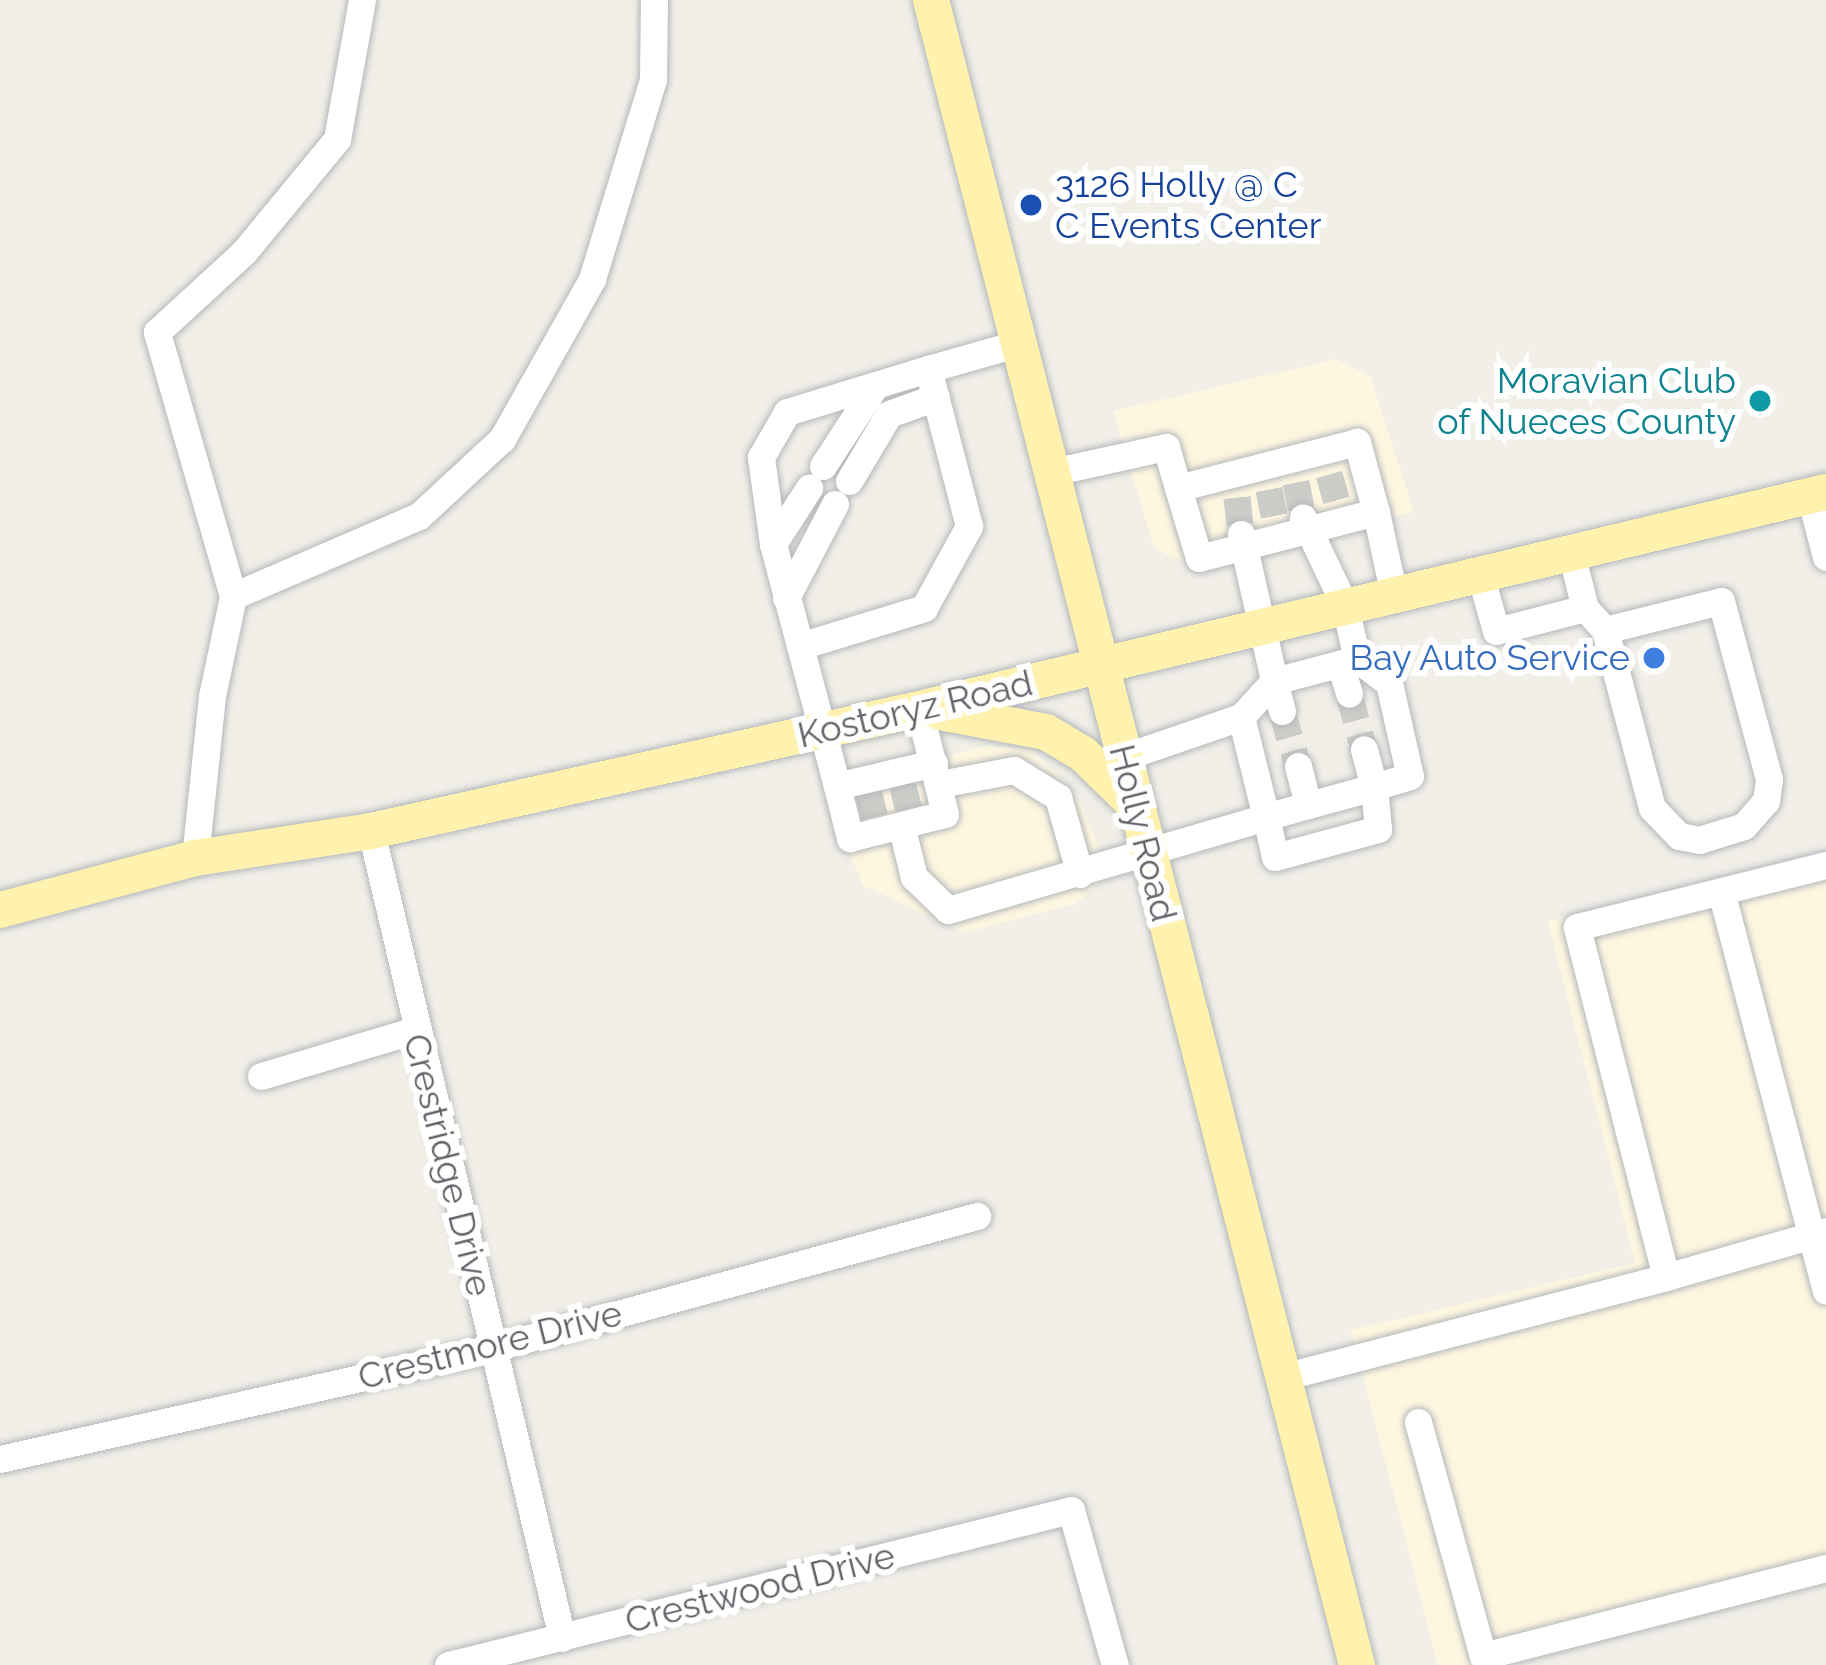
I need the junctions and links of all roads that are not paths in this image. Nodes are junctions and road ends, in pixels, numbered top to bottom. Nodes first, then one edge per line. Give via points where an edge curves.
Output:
1 (362, 0) edge
2 (654, 0) edge
3 (931, 0) edge
4 (1018, 343) junction
5 (932, 383) junction
6 (875, 386) junction
7 (1052, 472) junction
8 (1178, 488) junction
9 (1818, 494) edge
10 (1376, 512) junction
11 (1291, 528) junction
12 (1242, 541) junction
13 (773, 544) junction
14 (1571, 553) junction
15 (1826, 556) edge
16 (1480, 574) junction
17 (1394, 595) junction
18 (233, 596) junction
19 (786, 598) junction
20 (1346, 606) junction
21 (1585, 608) junction
22 (1257, 628) junction
23 (1605, 630) junction
24 (800, 646) junction
25 (1348, 662) junction
26 (1100, 664) junction
27 (1274, 681) junction
28 (1349, 694) tunnel mouth
29 (919, 709) junction
30 (1282, 711) tunnel mouth
31 (1241, 716) junction
32 (823, 730) junction
33 (1364, 749) tunnel mouth
34 (1124, 757) junction
35 (1298, 766) tunnel mouth
36 (937, 773) junction
37 (837, 786) junction
38 (1375, 787) junction
39 (890, 803) junction
40 (1308, 805) junction
41 (1137, 807) junction
42 (1266, 817) junction
43 (371, 831) junction
44 (1148, 852) junction
45 (195, 858) junction
46 (1826, 865) edge
47 (1080, 874) junction
48 (1721, 891) junction
49 (0, 910) edge
50 (415, 1030) junction
51 (261, 1076) dead end
52 (977, 1216) dead end
53 (1819, 1233) edge
54 (1666, 1277) junction
55 (1826, 1290) edge
56 (493, 1348) junction
57 (1283, 1377) junction
58 (1418, 1422) dead end
59 (0, 1459) edge
60 (1826, 1568) edge
61 (562, 1638) junction
62 (448, 1665) edge
63 (1115, 1665) edge
64 (1357, 1665) edge

1 - 18 street via 337,139 244,252 157,332
2 - 18 street via 653,80 592,279 502,439 419,516
3 - 4 main road, Holly Road
4 - 5 street
4 - 7 main road, Holly Road
5 - 6 street
5 - 19 street via 889,414
5 - 24 street via 969,526 945,578 914,615
6 - 13 street
6 - 13 street via 781,417 759,467
7 - 8 street via 1166,448
7 - 26 main road, Holly Road
8 - 10 street via 1234,486 1327,462 1357,442
8 - 12 street via 1199,557
9 - 14 main road, Kostoryz Road
9 - 15 street
10 - 11 street
10 - 17 street
11 - 12 street
11 - 20 street
12 - 22 street
13 - 19 street
14 - 16 main road, Kostoryz Road
14 - 21 street
16 - 17 main road, Kostoryz Road
16 - 21 street via 1496,631
17 - 20 main road, Kostoryz Road
18 - 45 street via 212,696
19 - 24 street
20 - 22 main road, Kostoryz Road
20 - 25 street
21 - 23 street
22 - 26 main road, Kostoryz Road
22 - 27 street
23 - 23 street via 1652,808 1679,836 1699,840 1744,826 1766,801 1769,779 1721,601
24 - 32 street
25 - 27 street
25 - 28 street
25 - 38 street via 1389,683 1410,776
26 - 29 main road, Kostoryz Road
26 - 34 main road, Holly Road
27 - 30 street
27 - 31 street
29 - 32 main road, Kostoryz Road
29 - 36 street
29 - 41 main road via 1046,732 1083,754
31 - 34 street
31 - 42 street
32 - 37 street
32 - 43 main road, Kostoryz Road
33 - 38 street
34 - 41 main road, Holly Road
35 - 40 street
36 - 39 street
36 - 39 street via 945,814
36 - 47 street via 1015,770 1058,797
37 - 39 street
37 - 39 street via 850,838
38 - 40 street
38 - 42 street via 1378,829 1275,856
39 - 47 street via 914,877 948,910
40 - 42 street
41 - 44 main road, Holly Road
42 - 44 street
43 - 45 main road, Kostoryz Road
43 - 50 street, Crestridge Drive
44 - 47 street
44 - 57 main road, Holly Road
45 - 49 main road, Kostoryz Road
46 - 48 street
48 - 53 street
48 - 54 street via 1577,928
50 - 51 street
50 - 56 street, Crestridge Drive
52 - 56 street, Crestmore Drive
53 - 54 street
53 - 55 street
54 - 57 street
56 - 59 street, Crestmore Drive
56 - 61 street, Crestridge Drive
57 - 64 main road, Holly Road
58 - 60 street via 1483,1656
61 - 62 street, Crestwood Drive
61 - 63 street, Crestwood Drive via 1070,1510

